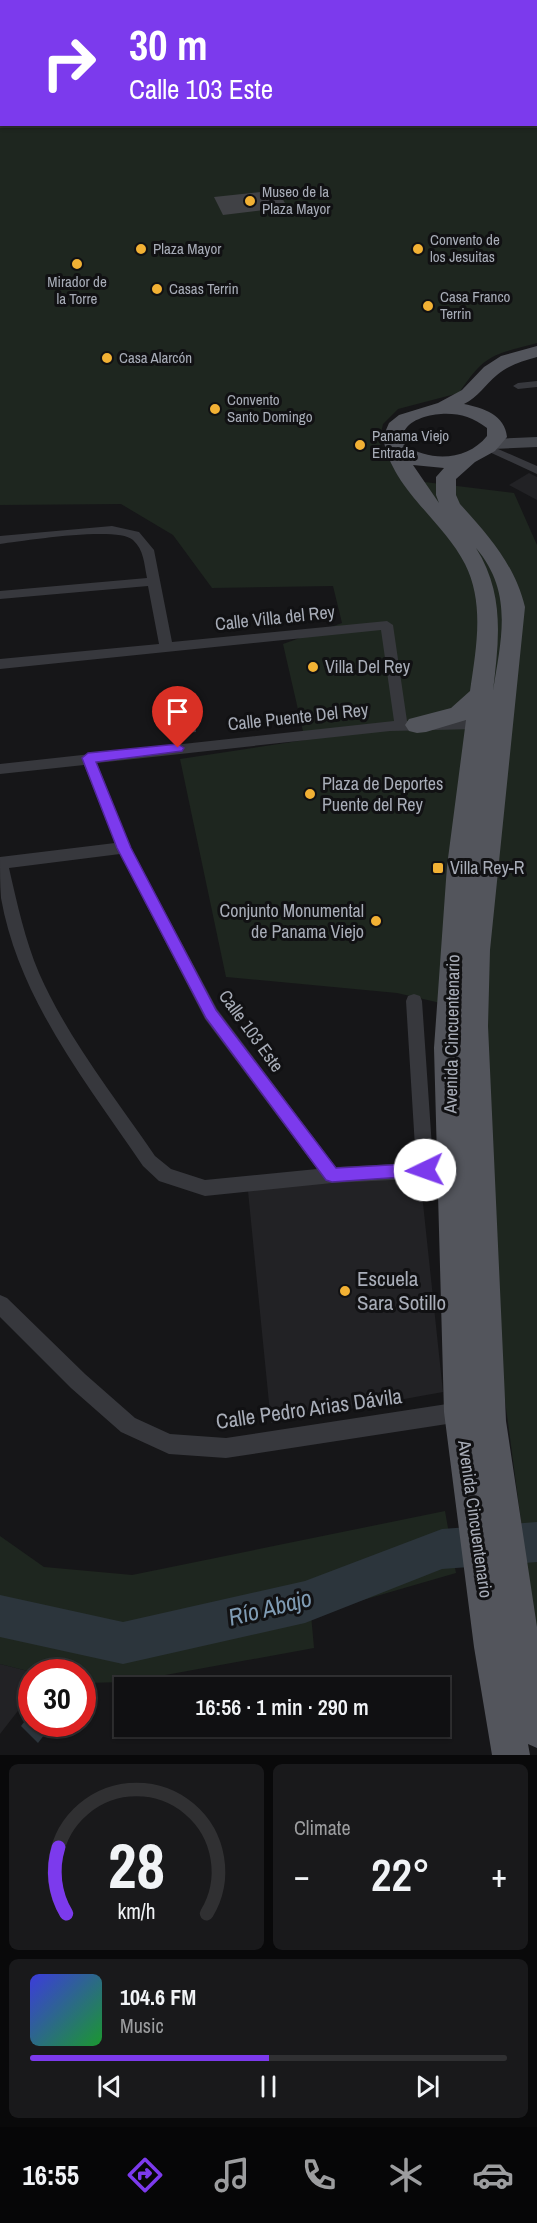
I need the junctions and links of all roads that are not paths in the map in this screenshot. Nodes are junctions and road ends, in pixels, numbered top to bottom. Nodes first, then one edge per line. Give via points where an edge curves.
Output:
1 (537, 351) edge
2 (537, 362) edge
3 (537, 384) edge
4 (518, 386) dead end
5 (442, 408) junction
6 (486, 439) junction
7 (536, 440) edge
8 (396, 448) junction
9 (530, 466) edge
10 (0, 540) edge
11 (154, 580) junction
12 (510, 589) junction
13 (0, 595) edge
14 (166, 647) junction
15 (0, 664) edge
16 (480, 696) junction
17 (476, 724) junction
18 (418, 725) junction
19 (88, 758) junction
20 (473, 759) junction
21 (0, 769) edge
22 (124, 848) junction
23 (0, 863) edge
24 (414, 1001) dead end
25 (453, 1169) junction
26 (425, 1170) junction
27 (332, 1175) junction
28 (0, 1304) edge
29 (460, 1412) junction
30 (483, 1493) junction
31 (494, 1566) junction
32 (537, 1729) edge
33 (512, 1755) edge

1 - 5 main road via 507,360 490,371 469,394
2 - 6 main road via 518,368 496,387 487,406
3 - 4 street
5 - 6 main road via 463,409
5 - 8 main road via 416,414 397,425 393,436
6 - 7 street
6 - 8 main road via 448,463 423,462
6 - 9 street
6 - 12 main road, Avenida Cincuentenario via 446,477 446,495 491,552
7 - 9 street via 526,446
8 - 16 main road, Avenida Cincuentenario via 417,492 463,544 480,574 489,611
10 - 11 street via 112,530 135,535 148,550
11 - 13 street
11 - 14 street
12 - 17 main road via 501,632 494,705
12 - 30 main road, Avenida Cincuentenario via 514,623 477,950 474,1026 484,1352
14 - 15 street, Calle Villa del Rey
14 - 18 street, Calle Villa del Rey via 387,625
16 - 17 main road, Avenida Cincuentenario
16 - 18 main road via 459,715
17 - 18 street, Calle Puente Del Rey
17 - 20 main road, Avenida Cincuentenario
18 - 19 street, Calle Puente Del Rey
18 - 20 main road via 453,734
19 - 21 street
19 - 22 street, Calle 103 Este
20 - 25 main road, Avenida Cincuentenario via 450,994
22 - 23 street
22 - 27 street, Calle 103 Este via 211,1014
23 - 27 street via 36,985 150,1161 165,1175 205,1188
24 - 26 street
25 - 26 street
25 - 29 main road, Avenida Cincuentenario
26 - 27 street
28 - 29 street, Calle Pedro Arias Dávila via 128,1425 169,1444 226,1448
29 - 30 main road, Avenida Cincuentenario
30 - 31 main road, Avenida Cincuentenario
31 - 32 main road, Avenida Cincuentenario
31 - 33 main road, Avenida Cincuentenario

